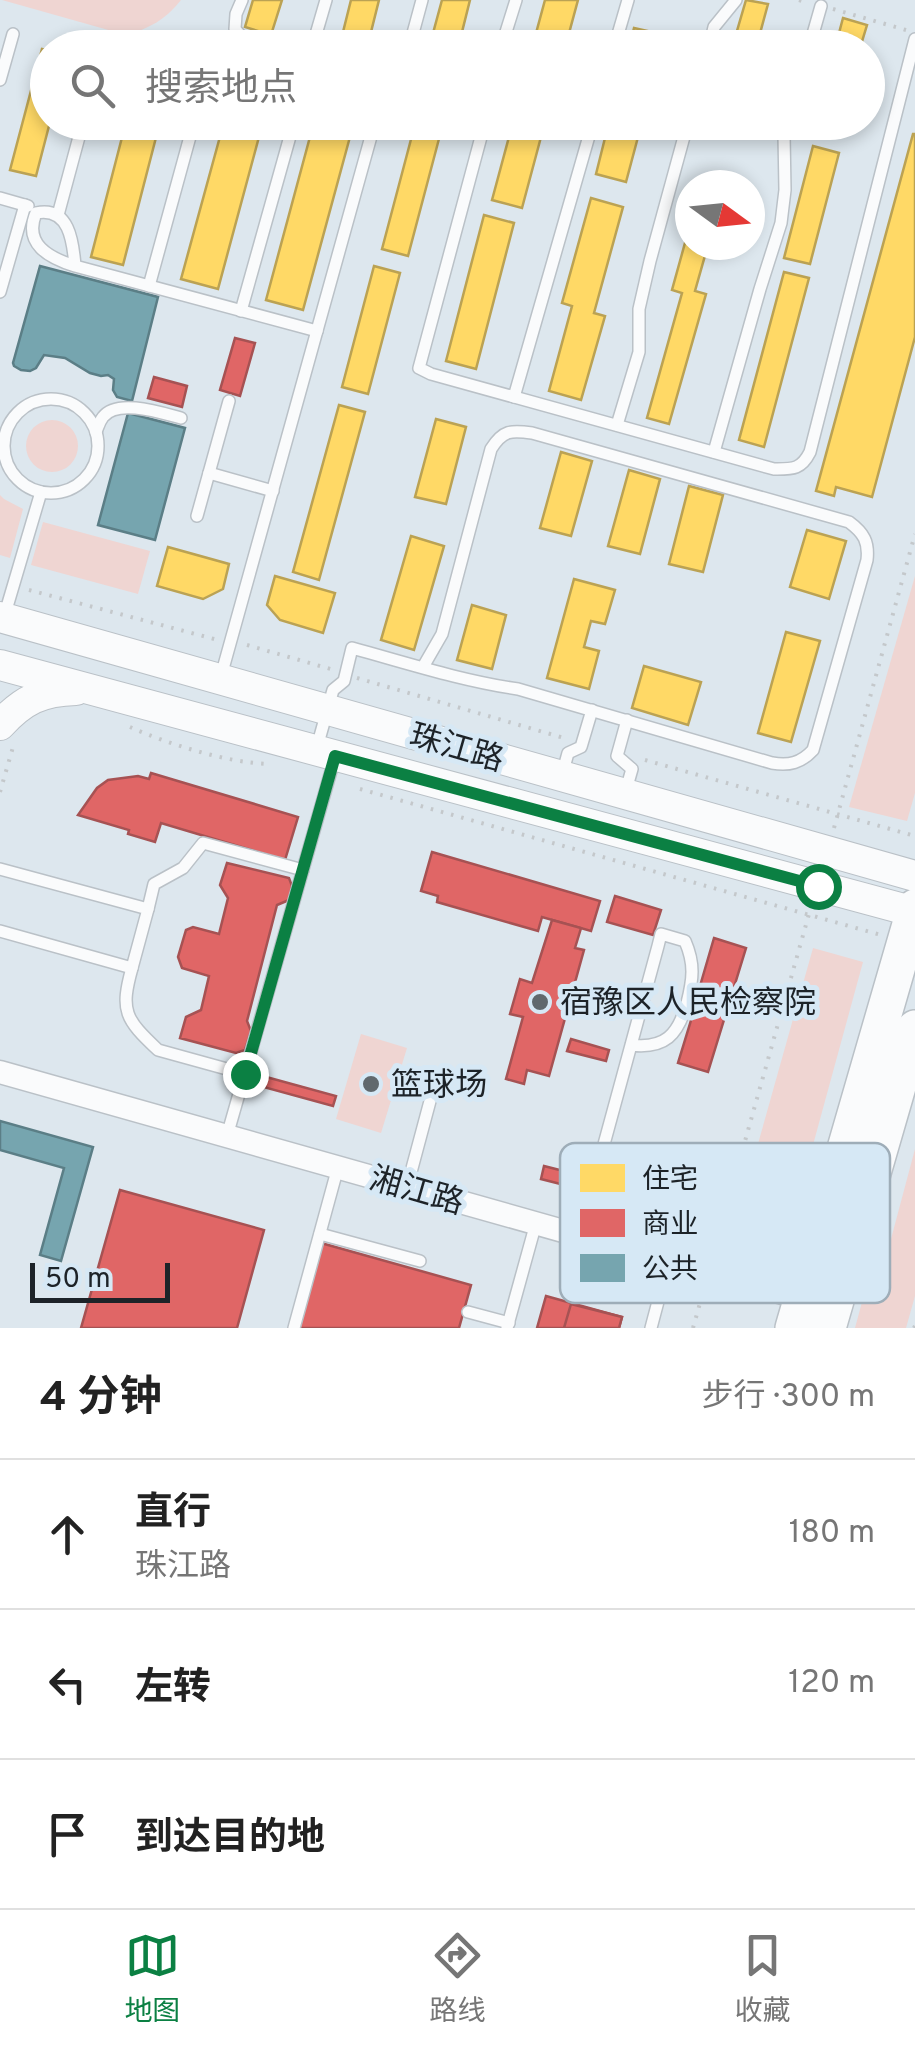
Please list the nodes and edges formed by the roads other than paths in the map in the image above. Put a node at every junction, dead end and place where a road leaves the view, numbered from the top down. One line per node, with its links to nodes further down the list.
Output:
1 (242, 0): 8 (lane)
2 (326, 0): 9 (lane)
3 (422, 0): 10 (lane)
4 (516, 0): 11 (lane)
5 (628, 0): 12 (lane)
6 (736, 0): 13 (lane)
7 (821, 6): 14 (lane)
8 (236, 30)
9 (317, 30)
10 (414, 30)
11 (507, 30)
12 (619, 30)
13 (713, 30)
14 (814, 30)
15 (13, 34): 17 (lane)
16 (915, 36): 39 (lane)
17 (0, 80)
18 (77, 140): 28 (lane)
19 (189, 140): 30 (lane)
20 (289, 140): 32 (lane)
21 (370, 140): 33 (lane)
22 (479, 140): 34 (lane)
23 (587, 140): 34 (lane)
24 (683, 140): 37 (lane)
25 (784, 140): 39 (lane)
26 (0, 198): 27 (lane)
27 (25, 205): 28 (lane); 31 (lane)
28 (52, 213): 29 (lane); 29 (lane)
29 (74, 266): 30 (lane)
30 (149, 286): 32 (lane)
31 (0, 292)
32 (242, 310): 33 (lane)
33 (317, 331): 41 (lane)
34 (514, 397): 37 (lane)
35 (228, 400): 40 (lane)
36 (181, 418): 38 (lane)
37 (617, 426): 39 (lane)
38 (96, 432): 42 (lane); 42 (lane)
39 (714, 452)
40 (209, 474): 41 (lane); 43 (lane)
41 (273, 491): 47 (lane)
42 (41, 492): 44 (lane)
43 (197, 516)
44 (2, 618): 47 (street, 珠江路)
45 (0, 665): 48 (street, 珠江路)
46 (423, 668): 49 (lane); 50 (lane); 51 (lane)
47 (220, 680): 49 (street, 珠江路)
48 (90, 690): 52 (street); 53 (street, 珠江路)
49 (327, 710): 53 (lane); 54 (street, 珠江路)
50 (592, 710): 51 (lane); 54 (lane)
51 (627, 720): 55 (lane)
52 (0, 725)
53 (326, 763): 57 (lane); 60 (street, 珠江路)
54 (561, 776): 55 (street, 珠江路)
55 (625, 794): 58 (street, 珠江路)
56 (0, 869): 59 (lane)
57 (303, 870): 59 (lane); 66 (lane)
58 (915, 876)
59 (148, 908): 62 (lane)
60 (913, 923): 70 (main road)
61 (0, 932): 62 (lane)
62 (132, 968): 66 (lane)
63 (915, 1028): 71 (main road)
64 (631, 1045): 64 (lane); 69 (lane)
65 (0, 1072): 68 (street, 湘江路)
66 (245, 1074): 68 (lane)
67 (437, 1075): 73 (lane)
68 (227, 1136): 72 (street, 湘江路)
69 (604, 1143)
70 (857, 1143)
71 (875, 1143)
72 (338, 1167): 73 (street, 湘江路); 76 (lane)
73 (407, 1186): 74 (street, 湘江路)
74 (536, 1223): 75 (street, 湘江路); 82 (lane)
75 (560, 1230)
76 (320, 1234): 77 (lane); 83 (lane)
77 (420, 1260)
78 (658, 1303): 84 (lane)
79 (784, 1303): 81 (street, 湘江路)
80 (468, 1312): 82 (lane)
81 (814, 1315)
82 (508, 1326)
83 (294, 1328)
84 (651, 1328)

